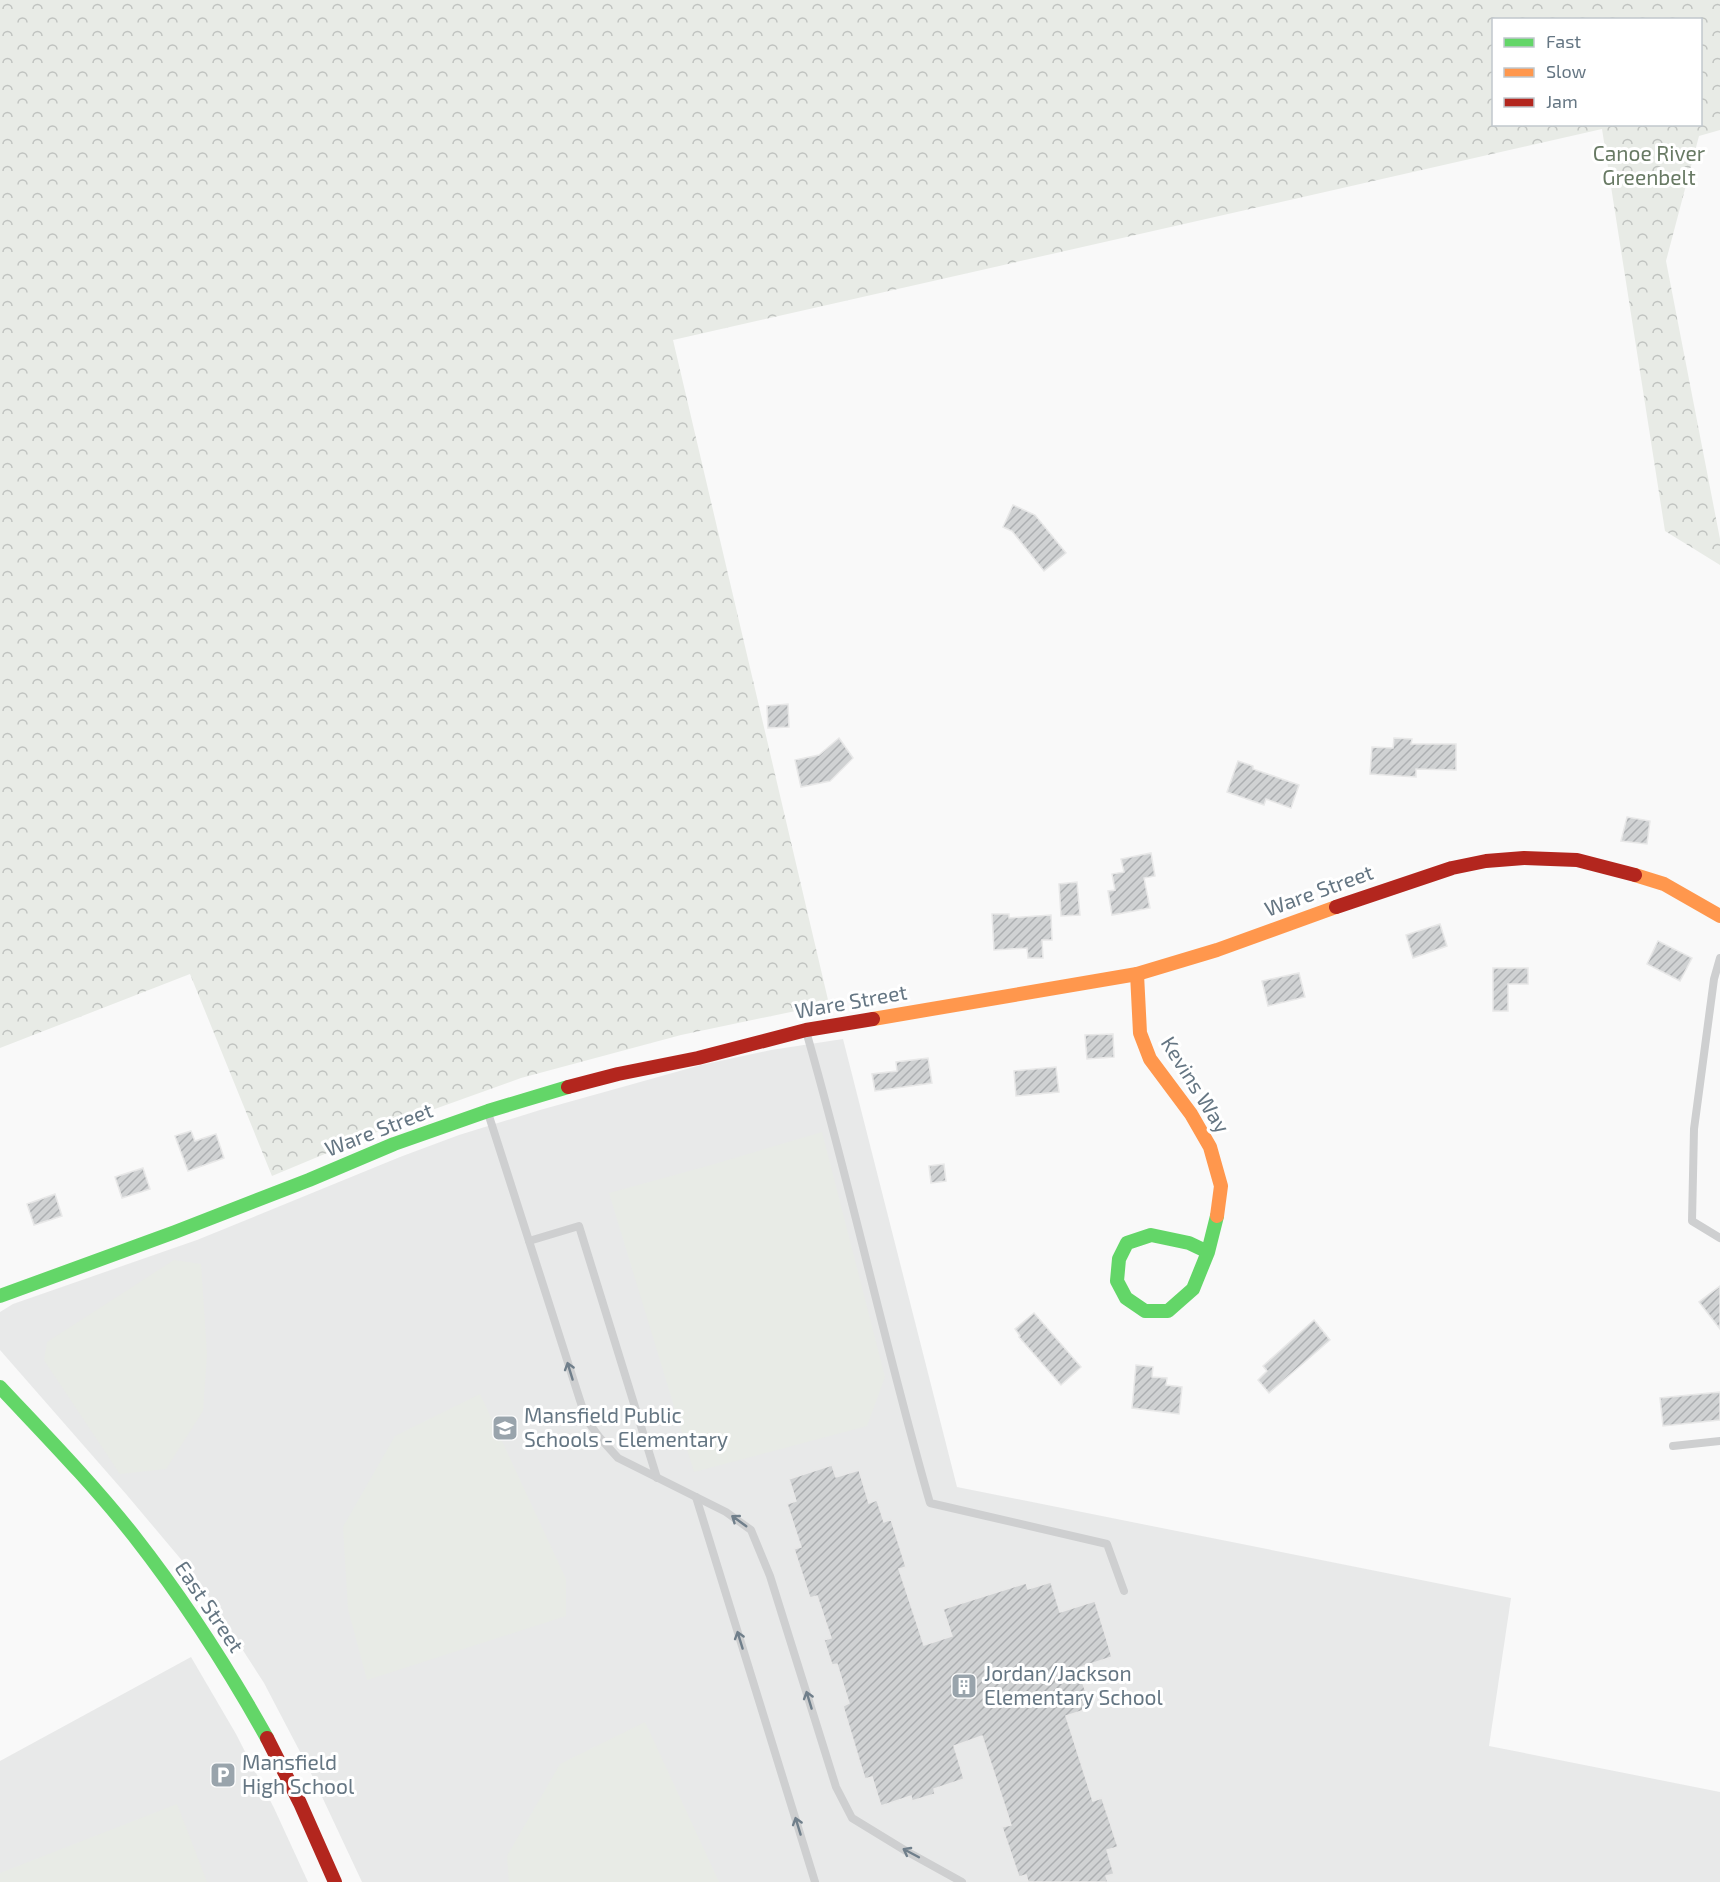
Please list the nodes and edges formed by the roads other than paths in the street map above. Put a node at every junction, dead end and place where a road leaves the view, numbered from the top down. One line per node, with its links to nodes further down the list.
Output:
1 (1720, 916): 3 (street, Ware Street)
2 (1720, 958): 6 (lane)
3 (1137, 974): 4 (street, Ware Street); 8 (street, Kevins Way)
4 (806, 1030): 5 (street, Ware Street); 15 (lane)
5 (488, 1111): 7 (lane); 9 (street, Ware Street)
6 (1720, 1238)
7 (529, 1241): 13 (lane, one-way to 7); 13 (lane)
8 (1208, 1252): 8 (street, Kevins Way)
9 (0, 1296)
10 (0, 1387): 16 (street, East Street)
11 (1720, 1441): 12 (lane)
12 (1673, 1446)
13 (657, 1478): 14 (lane)
14 (696, 1497): 17 (lane, one-way to 14); 18 (lane, one-way to 14)
15 (1125, 1591)
16 (335, 1882)
17 (816, 1882)
18 (962, 1882)

